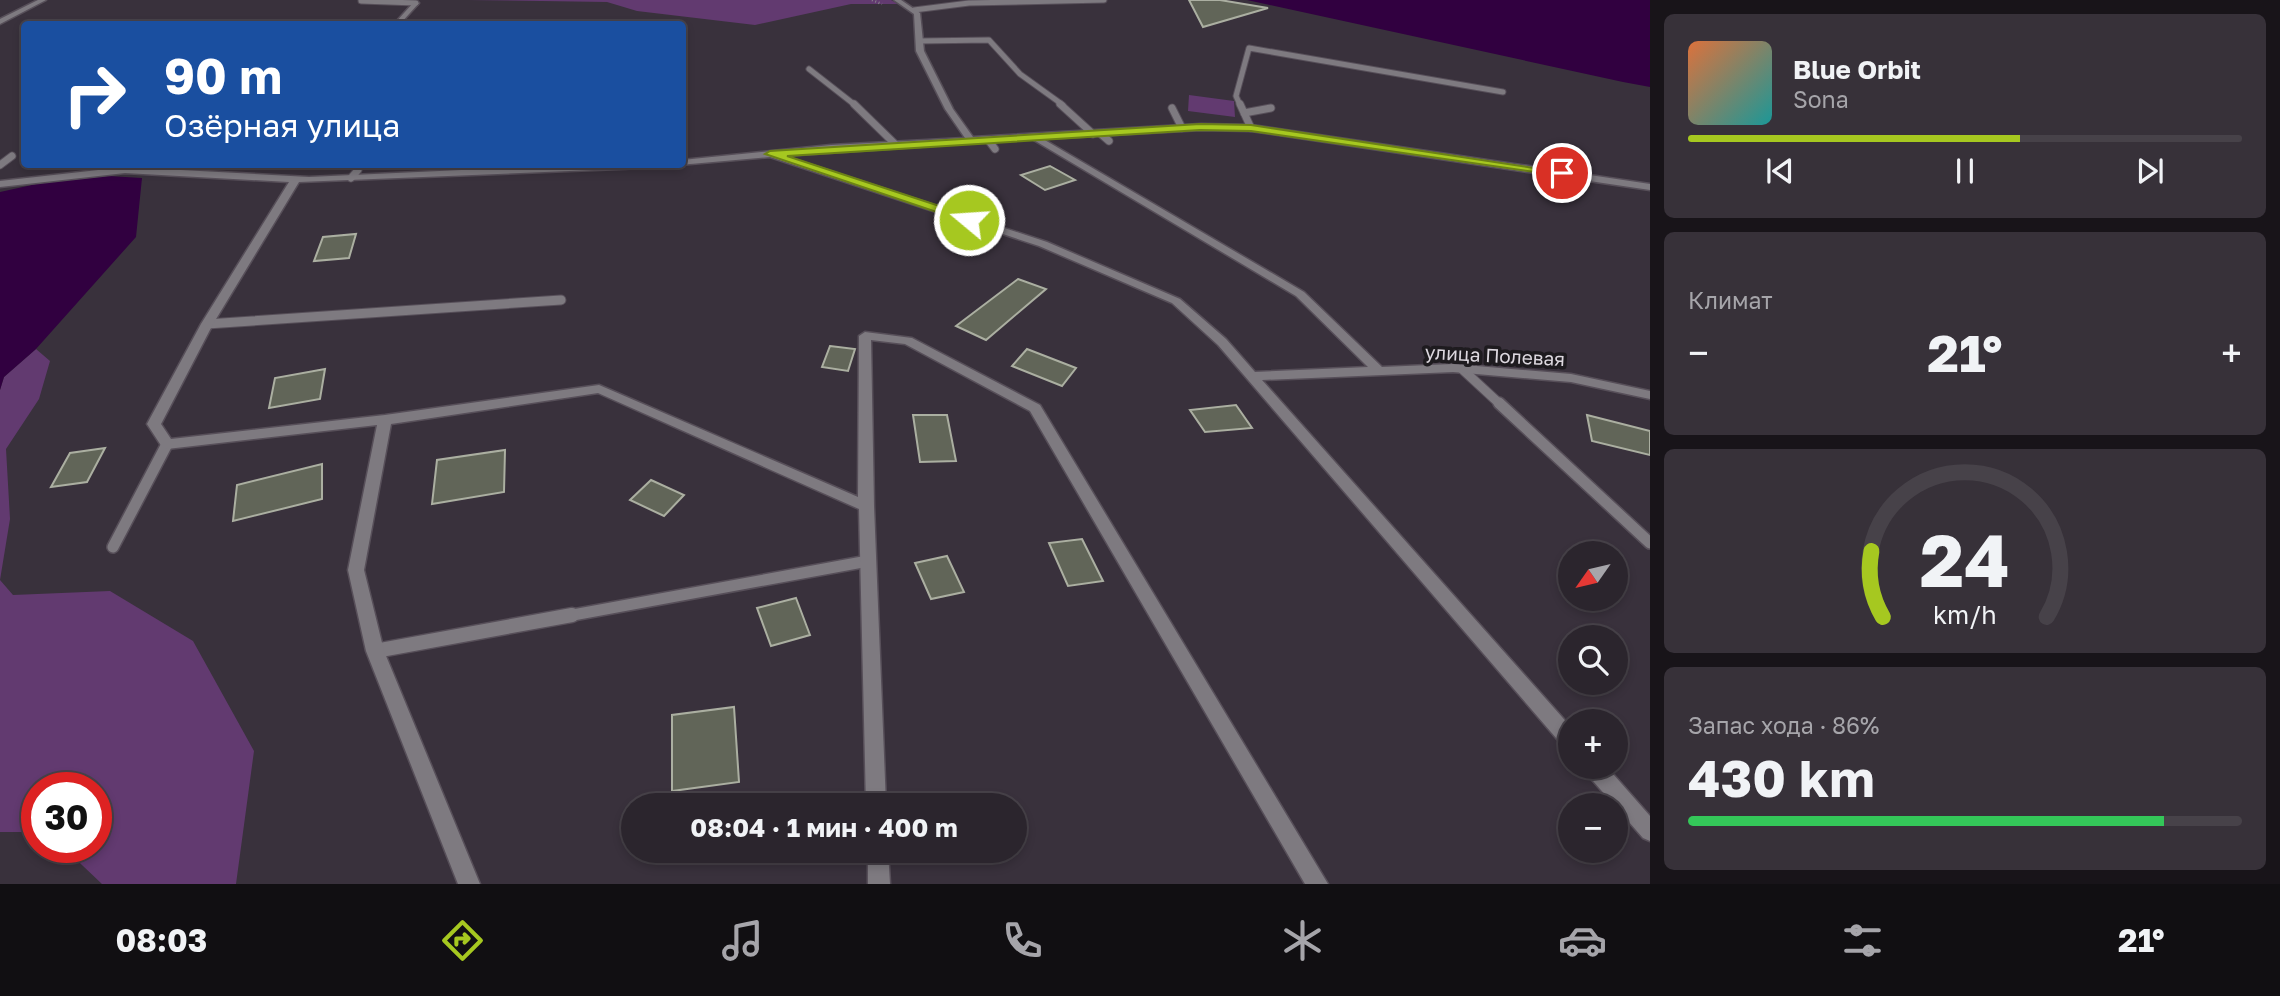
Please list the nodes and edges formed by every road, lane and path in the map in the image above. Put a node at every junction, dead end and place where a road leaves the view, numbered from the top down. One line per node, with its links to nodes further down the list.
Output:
1 (43, 0): 8 (street)
2 (897, 0): 6 (street)
3 (1104, 0): 6 (lane)
4 (362, 1): 5 (lane)
5 (416, 3): 7 (street)
6 (914, 10): 9 (street)
7 (400, 21)
8 (0, 22)
9 (919, 41): 17 (lane); 19 (street)
10 (809, 69): 20 (lane)
11 (1503, 92): 14 (lane)
12 (1172, 108): 15 (lane)
13 (1271, 108): 14 (lane)
14 (1244, 113): 16 (lane)
15 (1182, 128): 16 (street); 17 (street)
16 (1251, 128): 33 (street)
17 (1101, 136): 18 (street)
18 (1036, 138): 19 (street); 37 (street)
19 (972, 142): 20 (street)
20 (896, 145): 21 (street)
21 (770, 154): 23 (street); 38 (street)
22 (12, 156): 24 (lane)
23 (686, 163)
24 (0, 165)
25 (281, 168): 30 (street)
26 (474, 168): 29 (street)
27 (579, 168): 29 (street)
28 (355, 171): 29 (street); 31 (street)
29 (468, 173)
30 (274, 177): 31 (street); 32 (street)
31 (296, 179): 35 (street)
32 (0, 184)
33 (1650, 187)
34 (561, 300): 35 (lane)
35 (207, 324): 41 (street)
36 (1462, 369): 37 (street, улица Полевая); 39 (street, улица Полевая); 43 (lane)
37 (1378, 371): 38 (street, улица Полевая)
38 (1252, 376): 47 (street)
39 (1650, 395)
40 (386, 419): 41 (street); 42 (street); 46 (street)
41 (167, 444): 44 (lane)
42 (866, 506): 45 (street); 54 (street)
43 (1650, 543)
44 (113, 547)
45 (868, 561): 46 (lane); 49 (street)
46 (375, 651): 52 (street)
47 (1558, 726)
48 (1604, 779): 50 (street)
49 (876, 793)
50 (1650, 831)
51 (878, 863): 53 (street)
52 (469, 884)
53 (879, 884)
54 (1317, 884)

